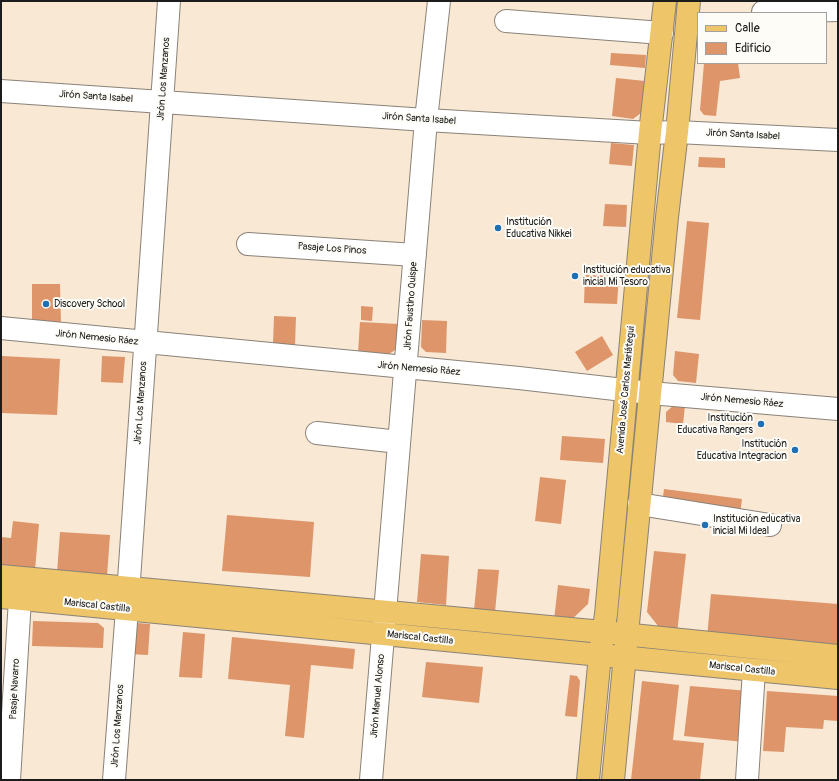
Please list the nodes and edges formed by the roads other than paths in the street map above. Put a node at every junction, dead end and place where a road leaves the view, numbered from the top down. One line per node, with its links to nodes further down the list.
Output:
1 (169, 1): 10 (street, Jirón Los Manzanos)
2 (439, 1): 11 (street, Jirón Faustino Quispe)
3 (665, 1): 8 (main road, Avenida José Carlos Mariátegui)
4 (688, 1): 12 (main road)
5 (838, 10): 6 (street)
6 (763, 12)
7 (506, 21): 8 (street)
8 (662, 33): 13 (main road, Avenida José Carlos Mariátegui)
9 (1, 91): 10 (street, Jirón Santa Isabel)
10 (162, 102): 11 (street, Jirón Santa Isabel); 18 (street, Jirón Los Manzanos)
11 (426, 120): 13 (street, Jirón Santa Isabel); 16 (street, Jirón Faustino Quispe)
12 (677, 132): 13 (street, Jirón Santa Isabel); 14 (street, Jirón Santa Isabel); 21 (main road)
13 (650, 133): 20 (main road, Avenida José Carlos Mariátegui)
14 (838, 140)
15 (248, 244): 16 (street, Pasaje Los Pinos)
16 (415, 255): 19 (street, Jirón Faustino Quispe)
17 (1, 328): 18 (street, Jirón Nemesio Ráez)
18 (146, 342): 19 (street, Jirón Nemesio Ráez); 29 (street, Jirón Los Manzanos)
19 (406, 368): 20 (street, Jirón Nemesio Ráez); 24 (street, Jirón Faustino Quispe)
20 (626, 390): 21 (street, Jirón Nemesio Ráez); 31 (main road, Avenida José Carlos Mariátegui)
21 (650, 393): 22 (street, Jirón Nemesio Ráez); 25 (main road)
22 (838, 409)
23 (317, 433): 24 (street)
24 (399, 442): 30 (street, Jirón Faustino Quispe)
25 (639, 504): 26 (street); 33 (main road)
26 (770, 525)
27 (1, 576): 29 (main road, Mariscal Castilla)
28 (11, 598): 29 (main road, Mariscal Castilla); 39 (street, Pasaje Navarro)
29 (128, 599): 30 (main road, Mariscal Castilla); 32 (main road, Mariscal Castilla); 40 (street, Jirón Los Manzanos)
30 (385, 612): 31 (main road, Mariscal Castilla); 32 (street, Jirón Manuel Alonso)
31 (603, 632): 33 (main road, Mariscal Castilla); 34 (main road, Avenida José Carlos Mariátegui)
32 (383, 634): 34 (main road, Mariscal Castilla); 41 (street, Jirón Manuel Alonso)
33 (627, 635): 35 (main road, Mariscal Castilla); 36 (main road)
34 (600, 655): 36 (main road, Mariscal Castilla); 42 (main road, Avenida José Carlos Mariátegui)
35 (838, 656)
36 (625, 658): 37 (main road, Mariscal Castilla); 43 (main road)
37 (754, 670): 38 (main road, Mariscal Castilla); 44 (street)
38 (838, 678)
39 (9, 780)
40 (114, 780)
41 (371, 780)
42 (588, 780)
43 (613, 780)
44 (747, 780)

